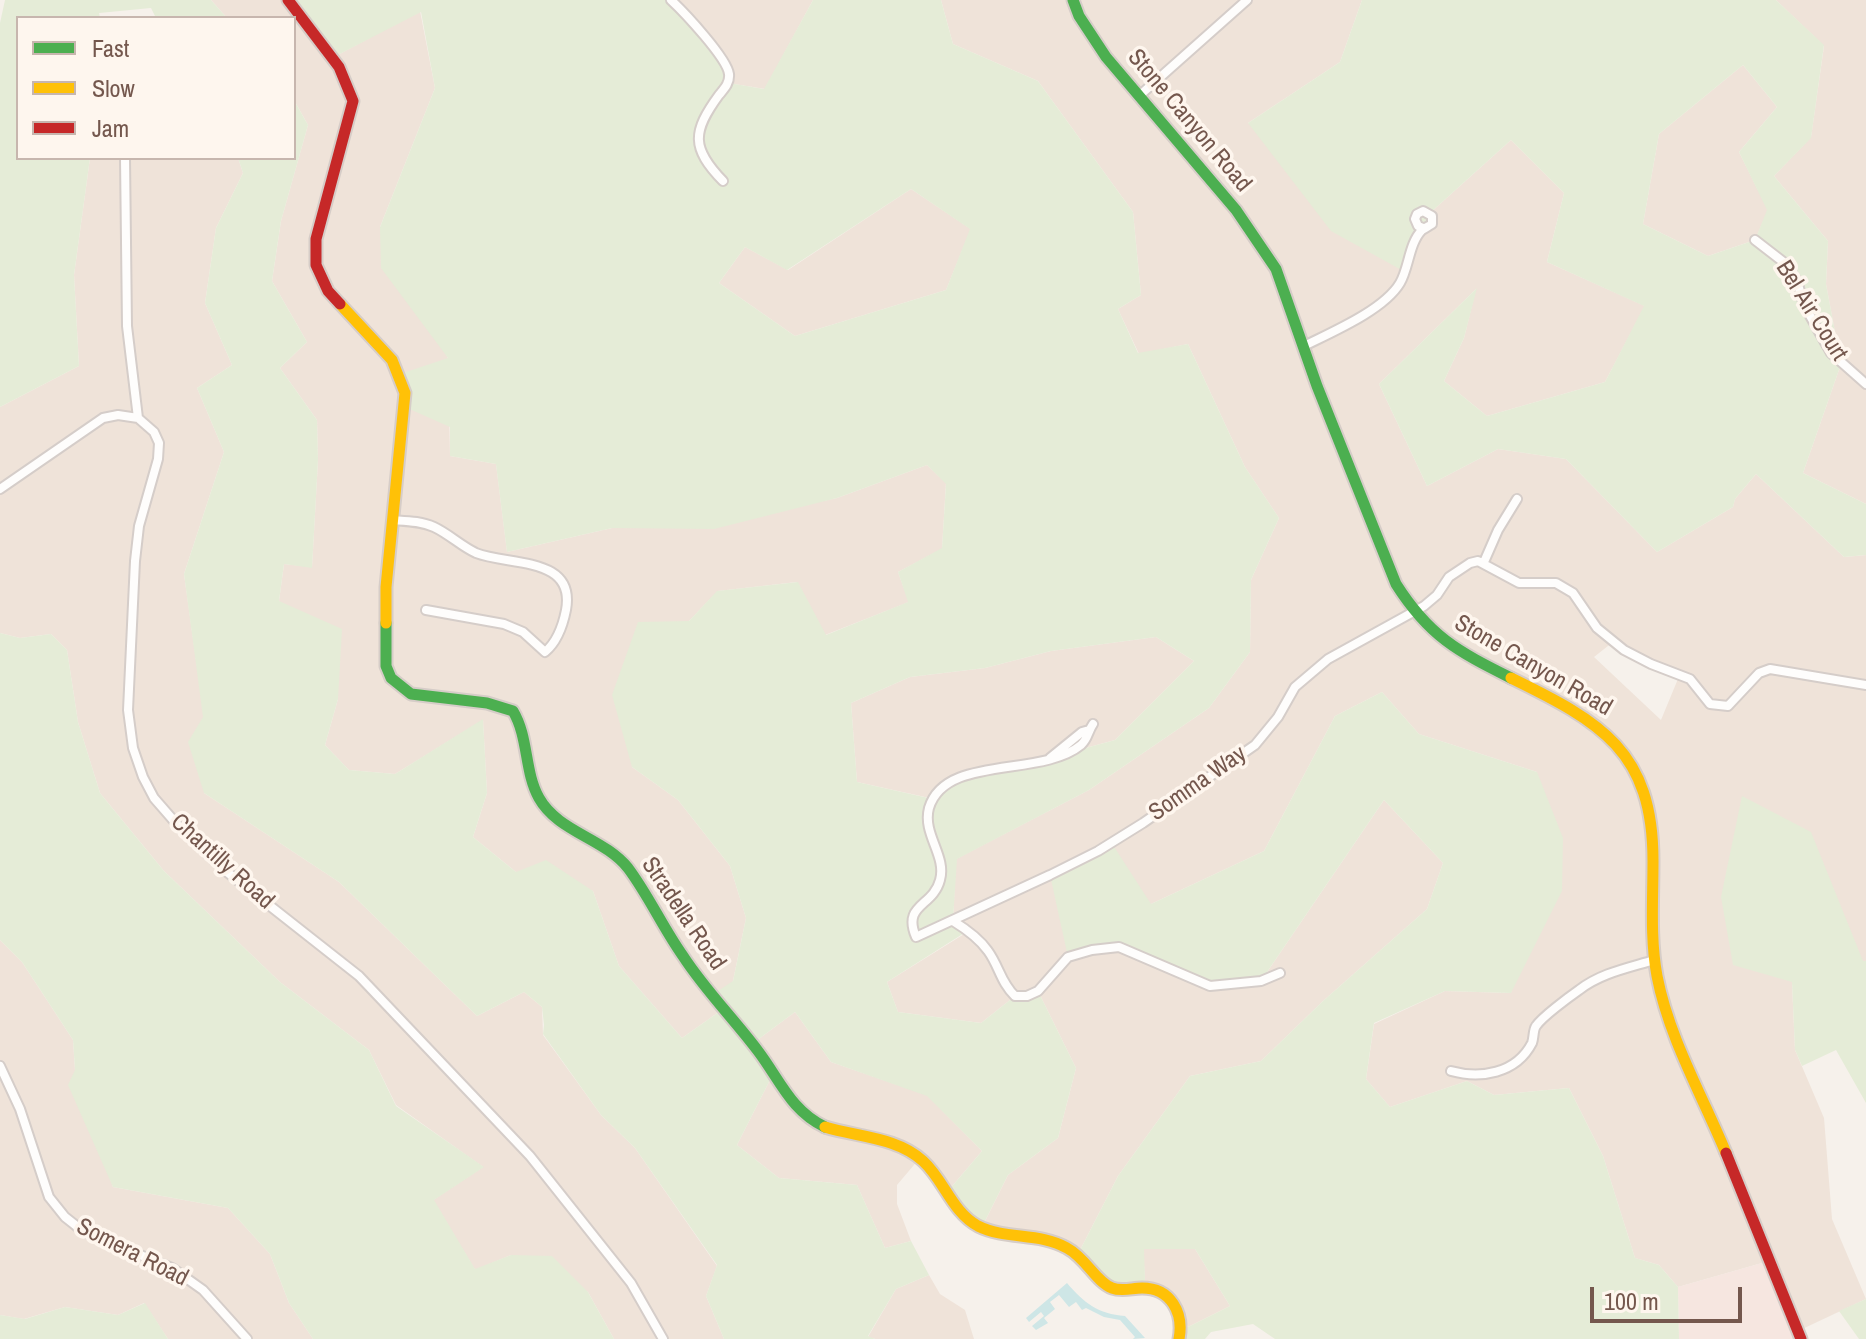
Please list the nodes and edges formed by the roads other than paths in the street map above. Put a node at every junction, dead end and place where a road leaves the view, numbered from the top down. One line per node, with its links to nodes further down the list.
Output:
1 (288, 0): 15 (street, Stradella Road)
2 (671, 0): 7 (street)
3 (1073, 0): 5 (street, Stone Canyon Road)
4 (1247, 0): 5 (street)
5 (1139, 96): 10 (street, Stone Canyon Road)
6 (125, 160): 12 (street, Chantilly Road)
7 (723, 181)
8 (1423, 228): 10 (street)
9 (1755, 240): 11 (street, Bel Air Court)
10 (1304, 346): 18 (street, Stone Canyon Road)
11 (1866, 384)
12 (138, 418): 13 (street); 27 (street, Chantilly Road)
13 (0, 489)
14 (1517, 499): 16 (street)
15 (392, 520): 17 (street); 28 (street, Stradella Road)
16 (1484, 562): 18 (street, Somma Way); 19 (street)
17 (426, 610)
18 (1414, 612): 21 (street, Somma Way); 22 (street, Stone Canyon Road)
19 (1866, 685)
20 (1091, 727): 21 (street, Somma Way)
21 (953, 921): 23 (street)
22 (1654, 960): 25 (street); 29 (street, Stone Canyon Road)
23 (1280, 973)
24 (0, 1066): 26 (street, Somera Road)
25 (1451, 1071)
26 (247, 1339)
27 (663, 1339)
28 (1179, 1339)
29 (1801, 1339)

